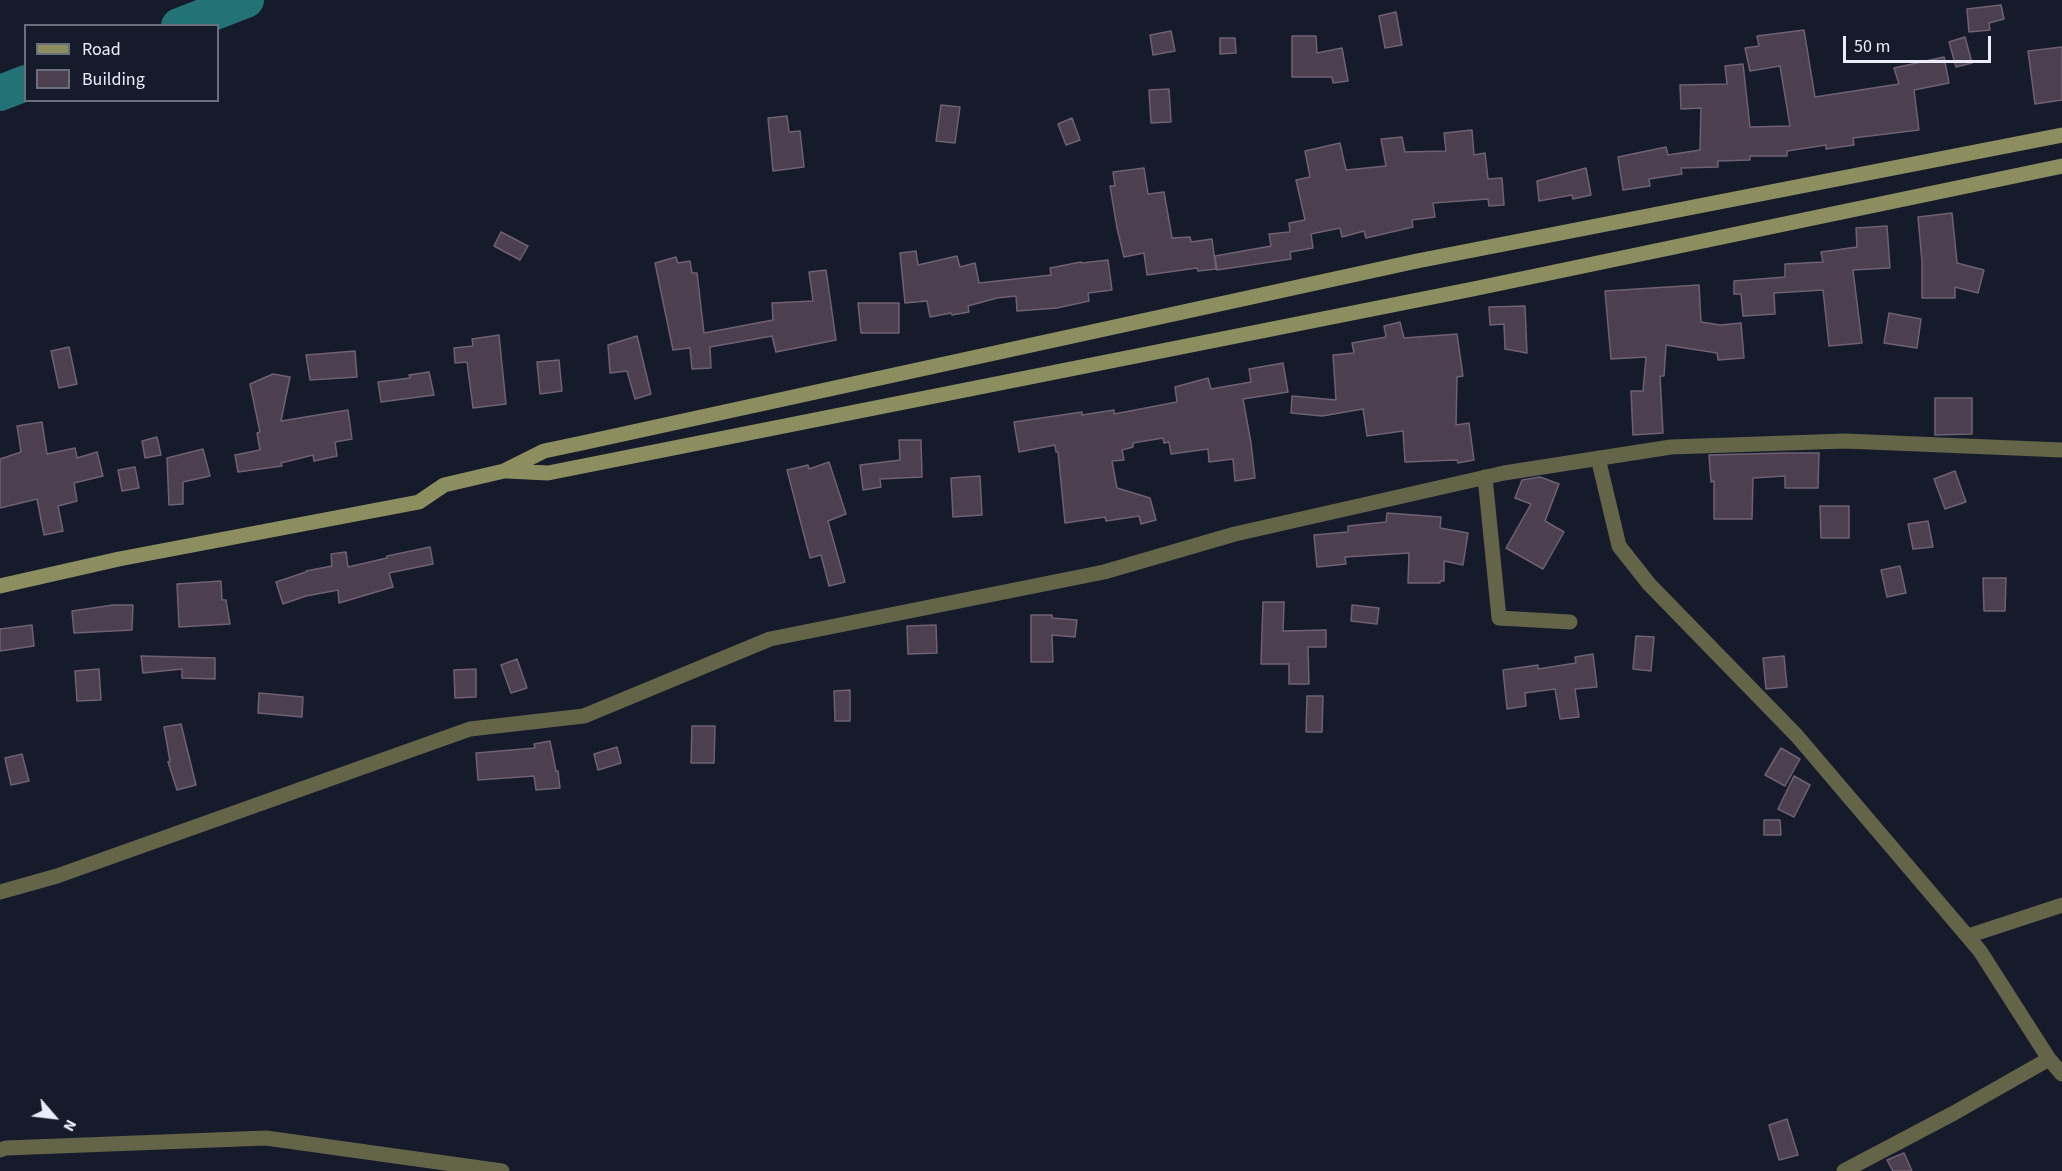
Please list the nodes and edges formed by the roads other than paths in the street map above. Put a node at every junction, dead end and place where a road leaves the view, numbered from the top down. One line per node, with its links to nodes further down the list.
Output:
1 (2062, 135): 5 (main road)
2 (2062, 166): 5 (main road)
3 (2062, 450): 4 (street)
4 (1598, 458): 6 (street); 11 (street)
5 (504, 471): 7 (main road)
6 (1485, 477): 8 (street); 9 (street)
7 (0, 586)
8 (1570, 622)
9 (0, 892)
10 (2062, 905): 11 (street)
11 (1968, 936): 12 (street)
12 (2049, 1059): 13 (street); 16 (street)
13 (2062, 1074)
14 (0, 1150): 15 (street)
15 (502, 1171)
16 (1844, 1171)

